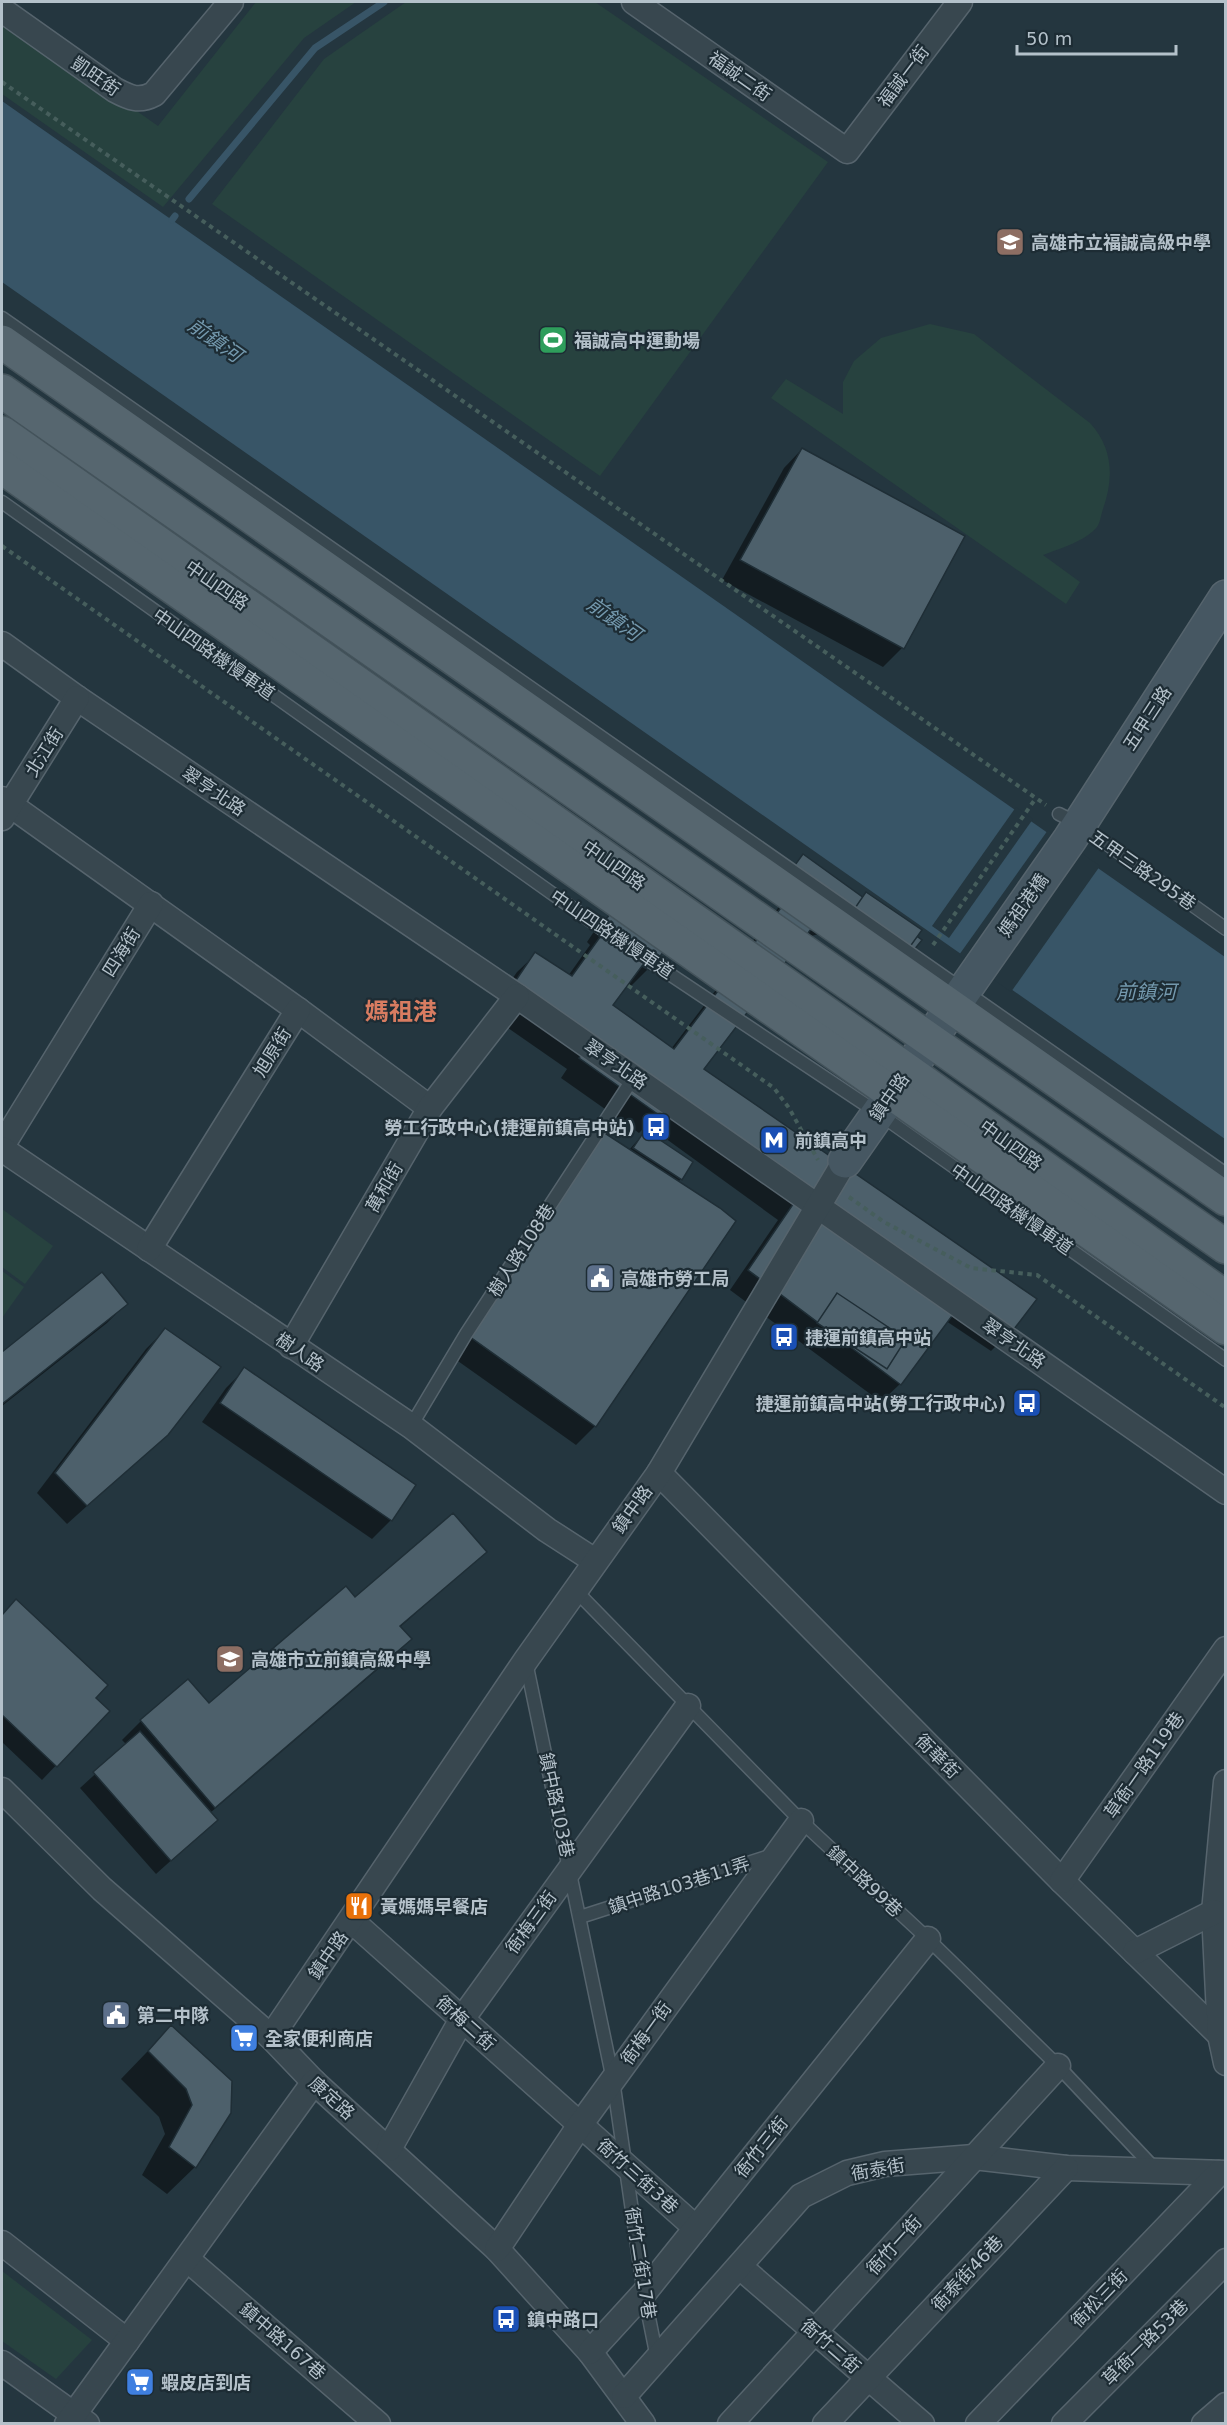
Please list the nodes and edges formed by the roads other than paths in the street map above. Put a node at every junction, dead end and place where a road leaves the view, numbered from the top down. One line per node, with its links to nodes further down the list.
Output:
1 (231, 2): 4 (street, 凱旺街)
2 (634, 2): 5 (street, 福誠二街)
3 (960, 2): 5 (street, 福誠一街)
4 (2, 10)
5 (847, 151)
6 (2, 318): 19 (lane)
7 (2, 342): 19 (main road)
8 (2, 391): 22 (main road, 中山四路)
9 (2, 433): 24 (main road, 中山四路)
10 (2, 467): 24 (main road, 中山四路)
11 (2, 502): 24 (lane, 中山四路機慢車道)
12 (1226, 597): 16 (main road, 五甲三路)
13 (2, 644): 14 (street, 翠亨北路)
14 (77, 699): 15 (street, 北江街); 20 (street, 翠亨北路)
15 (4, 808): 17 (street)
16 (1069, 826): 18 (lane, 五甲三路295巷); 19 (main road, 媽祖港橋)
17 (151, 904): 21 (street, 旭原街); 26 (street, 四海街)
18 (1226, 929)
19 (964, 990): 22 (main road, 鎮中路); 28 (lane); 29 (main road)
20 (517, 996): 23 (street, 翠亨北路); 25 (street, 萬和街)
21 (298, 1010): 25 (street); 32 (street, 旭原街)
22 (930, 1039): 24 (main road, 鎮中路); 31 (main road, 中山四路)
23 (634, 1077): 30 (street, 翠亨北路); 37 (lane, 樹人路108巷)
24 (893, 1093): 27 (main road, 鎮中路); 33 (main road, 中山四路); 34 (main road, 中山四路); 36 (lane, 中山四路機慢車道)
25 (430, 1108): 35 (street, 萬和街)
26 (2, 1148): 32 (street, 樹人路)
27 (839, 1173): 30 (street, 鎮中路)
28 (1226, 1174)
29 (1226, 1199)
30 (819, 1207): 38 (street, 鎮中路); 39 (street, 翠亨北路)
31 (1226, 1247)
32 (149, 1249): 35 (street, 樹人路)
33 (1226, 1298)
34 (1226, 1328)
35 (291, 1346): 37 (street, 樹人路)
36 (1226, 1360)
37 (411, 1426): 40 (street, 樹人路)
38 (659, 1473): 40 (street, 鎮中路); 50 (street, 衙華街)
39 (1226, 1492)
40 (595, 1561): 41 (street, 鎮中路)
41 (575, 1590): 43 (street, 鎮中路); 44 (lane, 鎮中路99巷)
42 (1226, 1649): 50 (street, 草衙一路119巷)
43 (525, 1660): 49 (lane, 鎮中路103巷); 53 (street, 鎮中路)
44 (688, 1706): 47 (lane, 鎮中路99巷); 49 (street, 衙梅三街)
45 (1226, 1782): 51 (street)
46 (2, 1790): 58 (street, 康定路)
47 (801, 1821): 48 (street, 衙梅一街); 54 (lane, 鎮中路99巷)
48 (777, 1853): 52 (lane, 鎮中路103巷11弄); 61 (street, 衙梅一街)
49 (570, 1867): 52 (lane, 鎮中路103巷); 56 (street, 衙梅三街)
50 (1062, 1881): 55 (street, 衙華街)
51 (1214, 1912): 55 (street); 57 (street)
52 (580, 1917): 61 (lane, 鎮中路103巷)
53 (352, 1921): 56 (street, 衙梅二街); 58 (street, 鎮中路)
54 (928, 1939): 60 (lane, 鎮中路99巷); 70 (street, 衙竹三街)
55 (1135, 1952): 57 (street, 衙華街)
56 (462, 2019): 63 (street, 衙梅二街); 64 (street, 衙梅三街)
57 (1220, 2035): 59 (street)
58 (272, 2037): 62 (street, 康定路)
59 (1226, 2063)
60 (1058, 2066): 65 (street, 衙竹一街); 68 (lane, 鎮中路99巷)
61 (613, 2080): 63 (street, 衙梅一街); 66 (lane, 衙竹二街17巷)
62 (314, 2082): 64 (street, 康定路); 73 (street)
63 (580, 2125): 66 (street, 衙竹三街3巷); 72 (street, 衙梅一街)
64 (389, 2149): 72 (street, 康定路)
65 (974, 2157): 67 (street, 衙泰街); 75 (street, 衙泰街); 77 (street, 衙竹一街)
66 (626, 2166): 70 (street, 衙竹三街3巷); 76 (lane, 衙竹二街17巷)
67 (1066, 2168): 68 (street, 衙泰街); 82 (street, 衙泰街46巷)
68 (1156, 2170): 69 (street, 衙泰街)
69 (1222, 2173): 91 (street, 衙松三街)
70 (696, 2228): 76 (street, 衙竹三街)
71 (2, 2243): 78 (street)
72 (497, 2249): 79 (street, 康定路)
73 (187, 2259): 78 (street); 86 (street, 鎮中路167巷)
74 (1226, 2261): 92 (street, 草衙一路53巷)
75 (740, 2267): 77 (street, 衙竹二街); 80 (street, 衙泰街)
76 (644, 2293): 79 (street, 衙竹三街); 80 (lane, 衙竹二街17巷)
77 (815, 2332): 82 (street, 衙竹二街); 88 (street, 衙竹一街)
78 (128, 2341): 85 (street)
79 (590, 2352): 83 (street, 康定路)
80 (658, 2360): 83 (street, 衙泰街)
81 (2, 2363): 85 (street)
82 (868, 2378): 89 (street, 衙泰街46巷); 90 (street, 衙竹二街)
83 (624, 2396): 87 (street, 康定路)
84 (1226, 2404): 93 (street)
85 (76, 2420)
86 (378, 2424)
87 (643, 2424)
88 (730, 2424)
89 (825, 2424)
90 (922, 2424)
91 (978, 2424)
92 (1064, 2424)
93 (1204, 2424)

